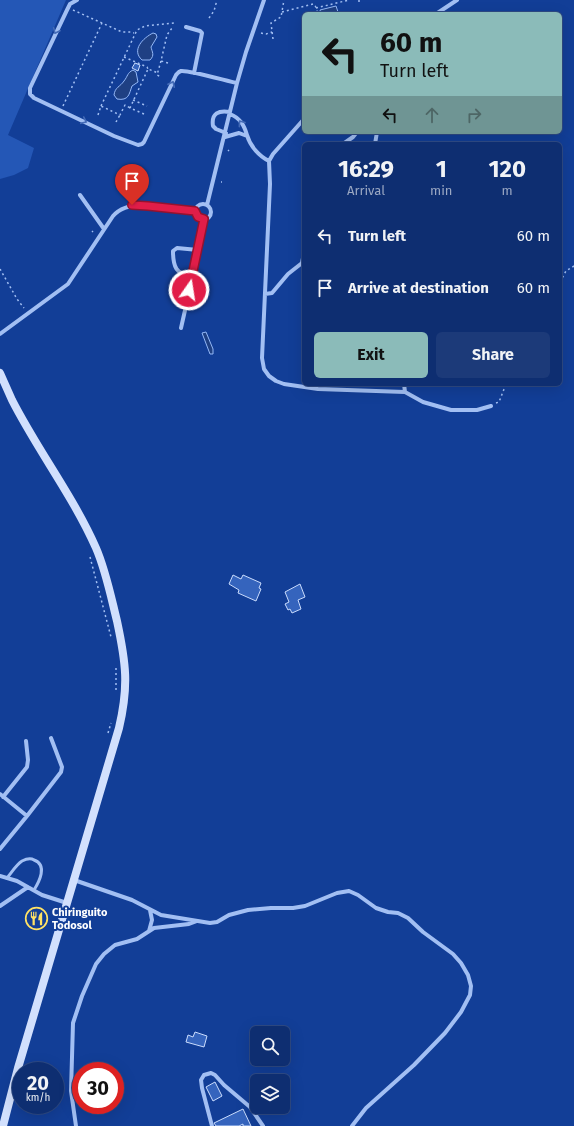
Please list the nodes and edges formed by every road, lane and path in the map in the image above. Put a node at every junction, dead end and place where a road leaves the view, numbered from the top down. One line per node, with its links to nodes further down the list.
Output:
1 (77, 0): 26 (street, one-way to 26)
2 (217, 0): 12 (path)
3 (264, 0): 28 (street)
4 (284, 0): 9 (path)
5 (349, 0): 7 (path)
6 (457, 0): 11 (street)
7 (316, 8): 9 (path); 10 (path)
8 (72, 9): 13 (path)
9 (282, 12): 17 (path)
10 (317, 12)
11 (439, 12)
12 (209, 18)
13 (102, 23): 18 (path); 30 (path)
14 (175, 23): 18 (path)
15 (186, 27): 26 (street)
16 (172, 28): 22 (path)
17 (272, 32): 19 (path); 20 (path)
18 (134, 33): 21 (path)
19 (261, 33)
20 (273, 39)
21 (124, 57): 24 (path); 31 (path)
22 (161, 61): 23 (path); 25 (path)
23 (168, 63)
24 (148, 69): 25 (path); 29 (path)
25 (158, 73): 27 (path)
26 (194, 73): 28 (street)
27 (161, 77)
28 (237, 83): 34 (street)
29 (133, 100): 32 (path); 33 (path)
30 (63, 106)
31 (101, 106): 36 (path); 37 (path)
32 (147, 106)
33 (130, 108): 35 (path); 37 (path)
34 (230, 113): 41 (street); 41 (street); 42 (street, one-way to 34)
35 (144, 114)
36 (98, 115)
37 (120, 115): 39 (path)
38 (302, 121): 44 (street)
39 (116, 122)
40 (355, 134): 43 (street)
41 (225, 135): 42 (street); 46 (street)
42 (247, 136): 44 (street)
43 (346, 142)
44 (269, 161): 56 (street)
45 (80, 195): 49 (street)
46 (207, 205): 47 (street); 48 (street)
47 (195, 211): 48 (street); 49 (street)
48 (204, 219): 50 (street)
49 (104, 229): 59 (street)
50 (198, 250): 54 (street); 54 (street)
51 (302, 263): 56 (street)
52 (574, 266): 55 (path)
53 (0, 269): 57 (path)
54 (192, 277): 58 (street)
55 (562, 278)
56 (265, 294): 63 (street)
57 (24, 308)
58 (181, 328)
59 (0, 334)
60 (0, 373): 78 (main road)
61 (404, 386): 63 (street)
62 (505, 386): 64 (path)
63 (405, 392): 64 (street)
64 (491, 406)
65 (89, 555): 66 (path)
66 (111, 638)
67 (116, 664): 68 (path)
68 (116, 698)
69 (111, 721): 70 (path)
70 (107, 736)
71 (51, 738): 74 (street)
72 (26, 741): 73 (street)
73 (1, 796): 74 (street)
74 (27, 816): 75 (street)
75 (0, 848)
76 (0, 876): 77 (street)
77 (7, 878): 79 (street); 80 (lane)
78 (74, 880): 81 (main road); 83 (street)
79 (28, 887): 80 (street); 82 (street)
80 (34, 890): 81 (street)
81 (67, 903): 86 (main road)
82 (0, 906)
83 (150, 910): 84 (street); 85 (street)
84 (197, 921): 85 (street); 90 (street)
85 (149, 931): 87 (street)
86 (3, 1126)
87 (76, 1126)
88 (212, 1126): 89 (street)
89 (263, 1126)
90 (352, 1126)

